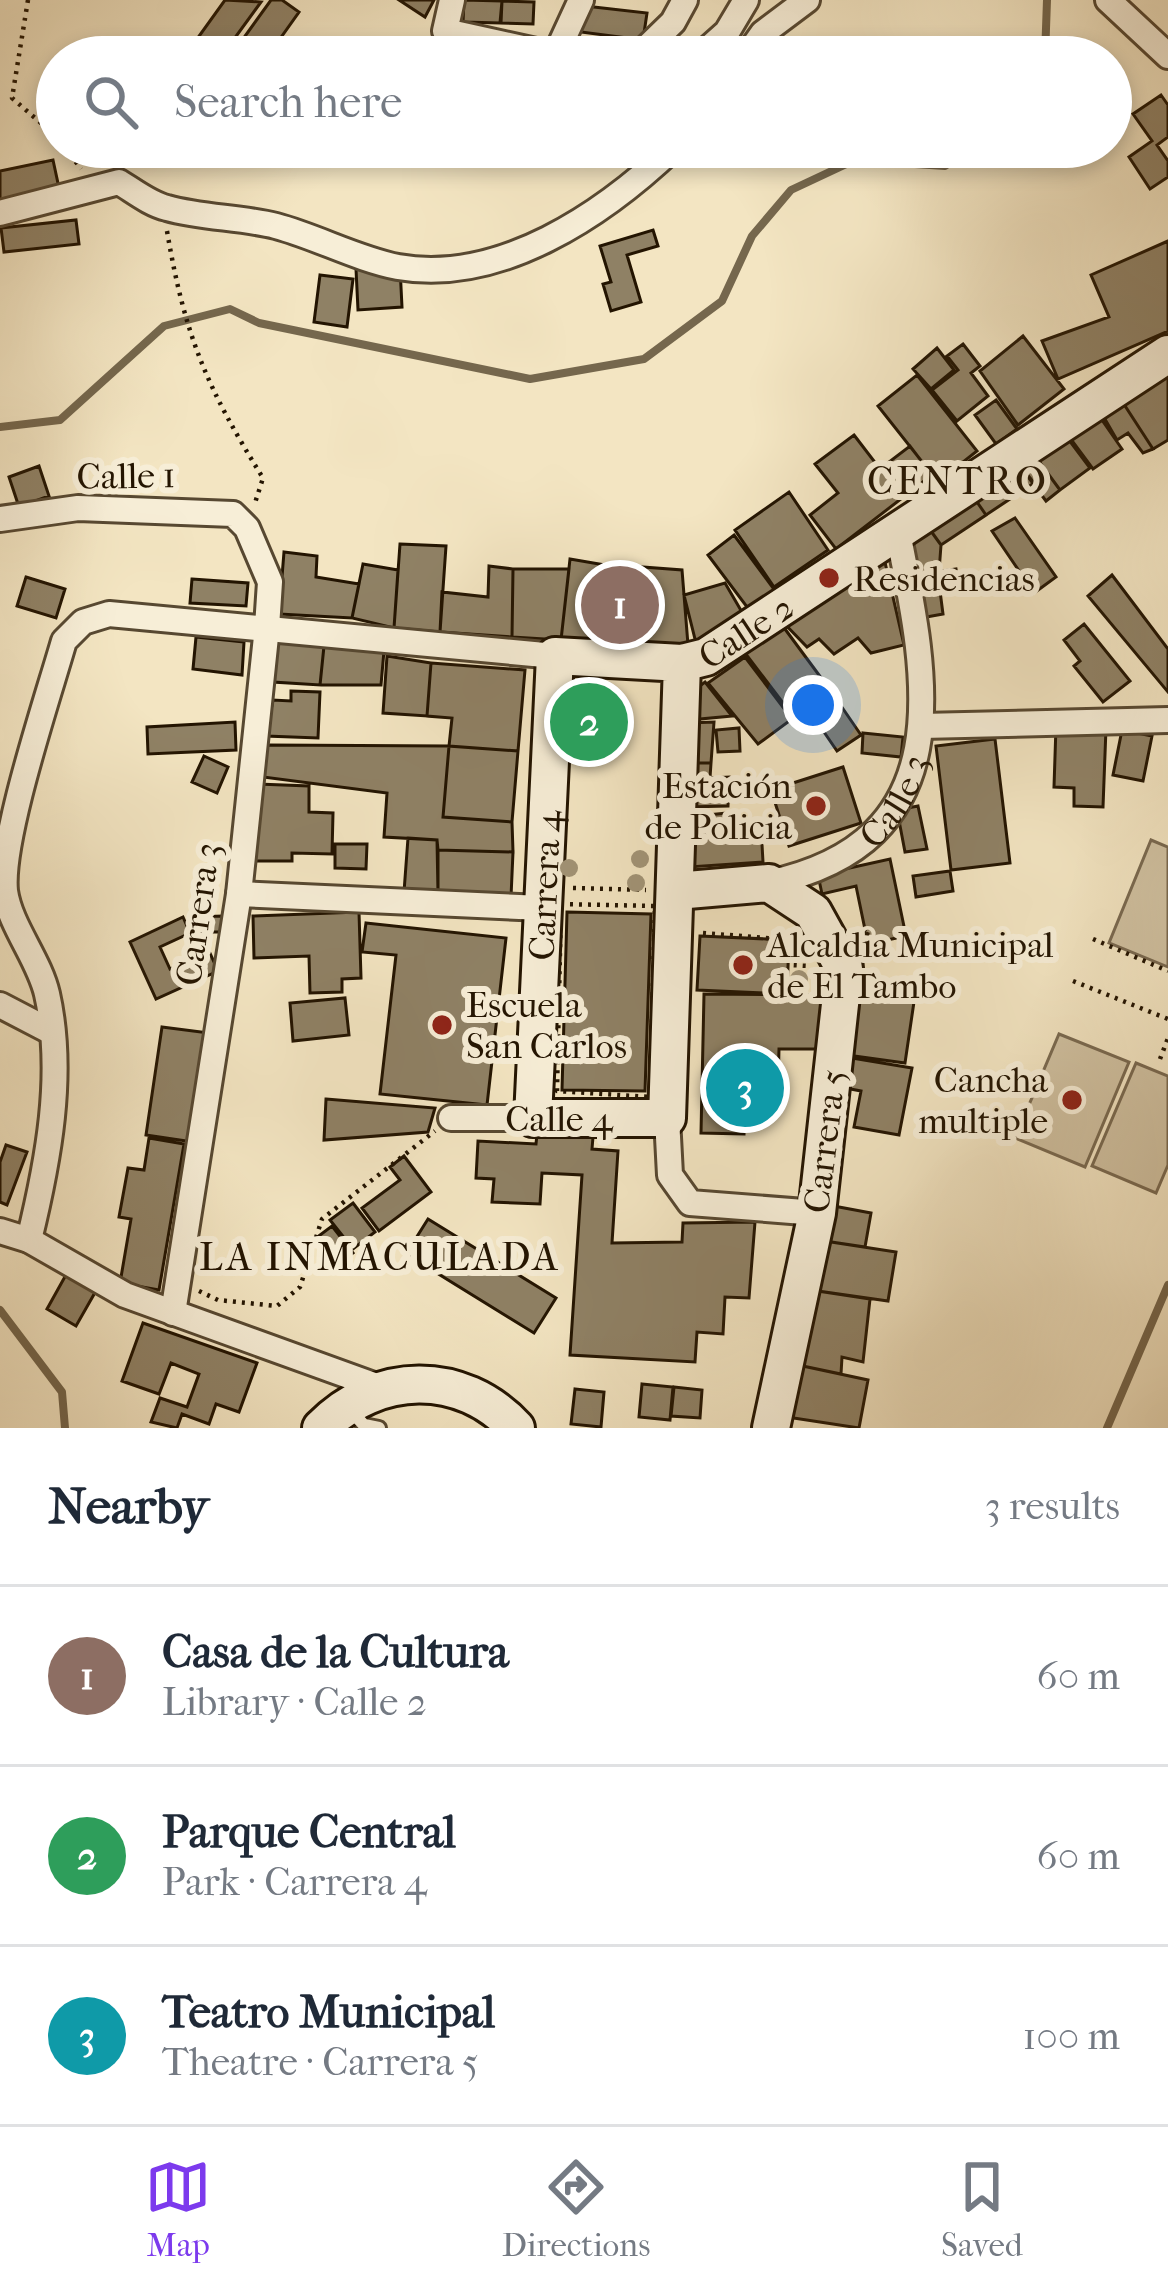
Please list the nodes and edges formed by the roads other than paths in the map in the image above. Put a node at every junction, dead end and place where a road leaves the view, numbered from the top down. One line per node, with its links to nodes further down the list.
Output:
1 (452, 0): 9 (street)
2 (581, 0): 10 (street)
3 (685, 0): 11 (street)
4 (746, 0): 12 (street)
5 (755, 0): 8 (street)
6 (807, 0): 8 (street)
7 (1108, 0): 14 (street)
8 (763, 33): 13 (street)
9 (470, 36)
10 (567, 36)
11 (659, 36)
12 (723, 36)
13 (761, 36)
14 (1168, 56)
15 (652, 168): 16 (street)
16 (0, 213)
17 (1168, 354): 20 (main road, Calle 2)
18 (0, 519): 19 (street, Calle 1)
19 (248, 528): 21 (street, Carrera 3)
20 (898, 528): 23 (main road, Calle 2); 25 (street)
21 (267, 627): 22 (street, Calle 2); 28 (street, Carrera 3); 31 (street, Calle 2)
22 (555, 656): 23 (main road, Calle 2); 29 (main road, Carrera 4)
23 (682, 663): 27 (main road)
24 (1168, 720): 25 (street, Calle 3)
25 (922, 726): 26 (street, Calle 3)
26 (769, 883): 27 (main road, Calle 3); 35 (main road, Carrera 5)
27 (676, 891): 34 (main road)
28 (239, 894): 29 (street); 38 (street, Carrera 3)
29 (543, 898): 33 (main road, Carrera 4)
30 (0, 1005): 31 (street)
31 (50, 1031): 37 (street)
32 (451, 1118): 33 (street, Calle 4)
33 (533, 1118): 34 (main road, Calle 4)
34 (668, 1118): 35 (street)
35 (817, 1213): 42 (main road, Carrera 5)
36 (0, 1231): 37 (street)
37 (29, 1240): 38 (street)
38 (173, 1313): 39 (street)
39 (382, 1388): 40 (main road); 41 (main road)
40 (355, 1423)
41 (516, 1428)
42 (771, 1428)

